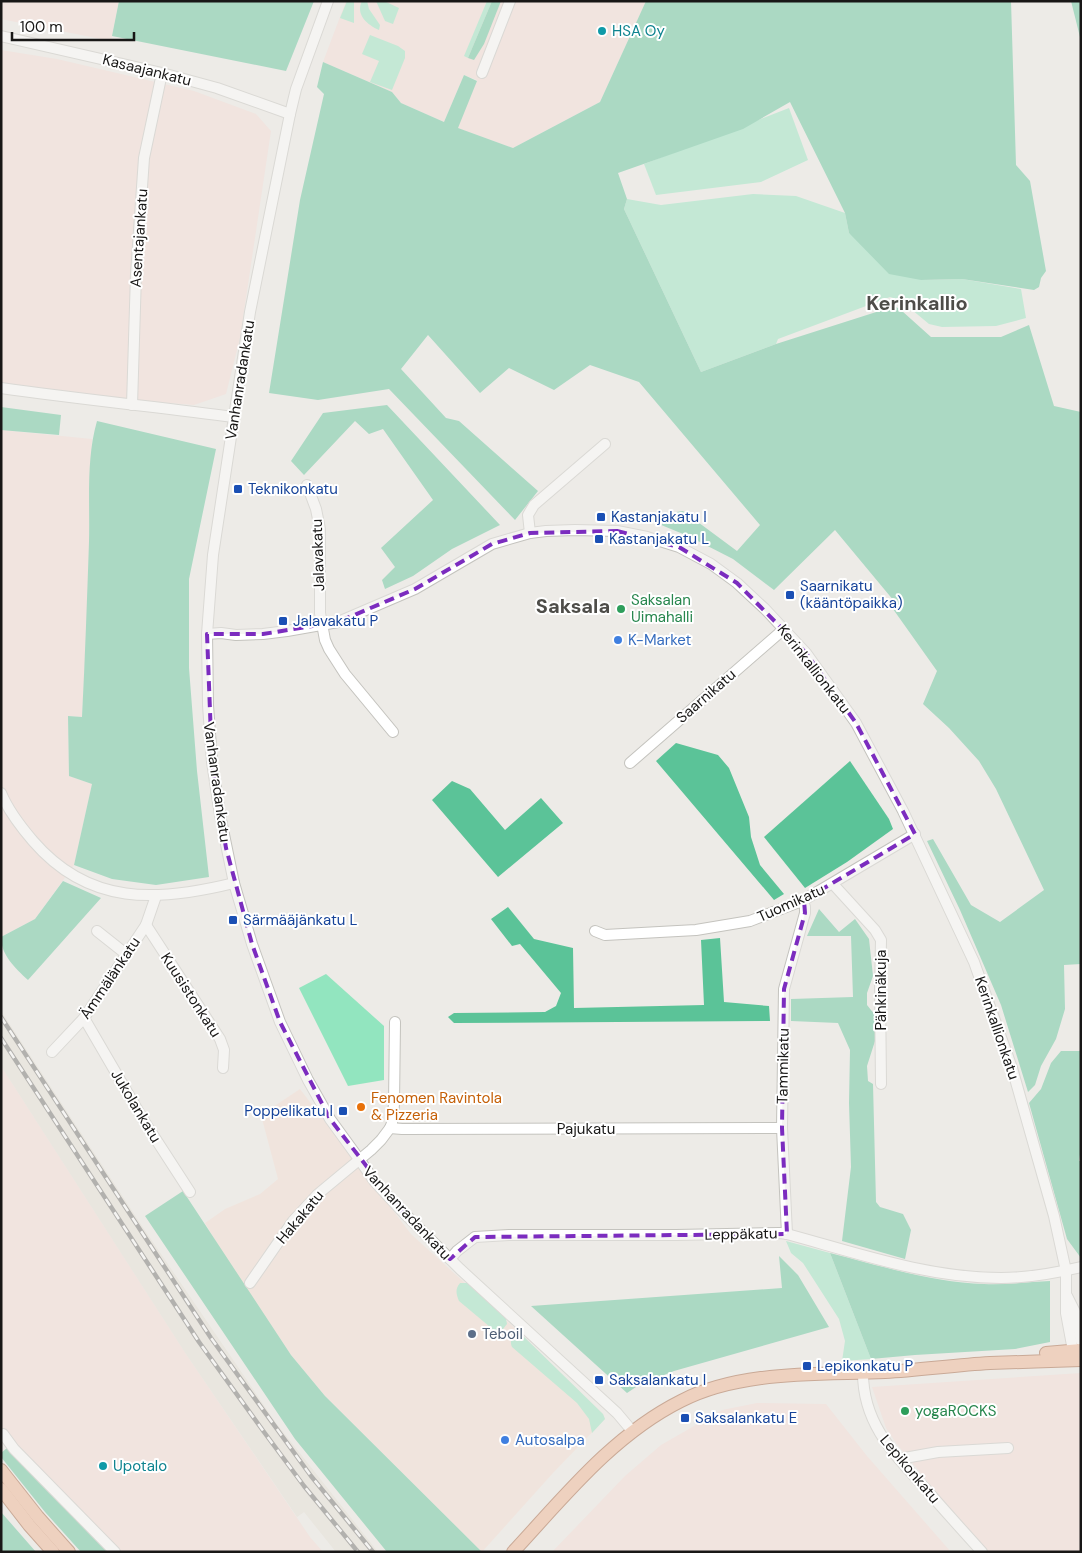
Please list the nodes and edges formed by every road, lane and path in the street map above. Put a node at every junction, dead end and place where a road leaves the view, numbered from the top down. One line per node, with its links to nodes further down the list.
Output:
1 (328, 1): 6 (street, Vanhanradankatu)
2 (510, 1): 5 (street)
3 (1, 36): 4 (street, Kasaajankatu)
4 (162, 73): 6 (street, Kasaajankatu); 8 (street, Asentajankatu)
5 (482, 73)
6 (290, 114): 9 (street, Vanhanradankatu)
7 (1, 388): 8 (street)
8 (132, 405): 9 (street)
9 (234, 417): 15 (street, Vanhanradankatu)
10 (605, 444): 12 (street)
11 (307, 486): 13 (street, Jalavakatu)
12 (530, 533): 13 (street, Kerinkallionkatu); 14 (street, Kerinkallionkatu)
13 (322, 626): 15 (street, Kerinkallionkatu); 16 (street, Jalavakatu)
14 (784, 629): 17 (street, Saarnikatu); 19 (street, Kerinkallionkatu)
15 (207, 634): 20 (street, Vanhanradankatu)
16 (393, 732)
17 (630, 763)
18 (1, 793): 22 (street)
19 (914, 834): 21 (street, Tuomikatu); 40 (street, Kerinkallionkatu)
20 (234, 883): 22 (street); 35 (street, Vanhanradankatu)
21 (833, 884): 23 (street, Tuomikatu); 32 (street, Pähkinäkuja)
22 (156, 896): 24 (street, Ämmälänkatu)
23 (802, 901): 26 (street, Tuomikatu); 34 (street, Tammikatu)
24 (146, 925): 27 (street, Ämmälänkatu); 31 (street, Kuusistonkatu)
25 (97, 930): 27 (street)
26 (594, 931)
27 (126, 954): 28 (street, Ämmälänkatu)
28 (84, 1018): 30 (street, Ämmälänkatu); 36 (street, Jukolankatu)
29 (395, 1022): 33 (street)
30 (52, 1052)
31 (223, 1068)
32 (881, 1084)
33 (390, 1128): 34 (street, Pajukatu); 35 (street, Hakakatu)
34 (782, 1128): 37 (street, Tammikatu)
35 (359, 1159): 38 (street, Vanhanradankatu); 41 (street, Hakakatu)
36 (190, 1192)
37 (787, 1234): 38 (street, Leppäkatu); 40 (street, Leppäkatu)
38 (450, 1259): 44 (street, Vanhanradankatu)
39 (1081, 1266): 40 (street, Leppäkatu)
40 (1066, 1271): 42 (street, Kerinkallionkatu)
41 (250, 1283)
42 (1079, 1353): 43 (main road)
43 (863, 1373): 44 (main road); 47 (street, Lepikonkatu)
44 (633, 1432): 53 (main road)
45 (3, 1434): 52 (street)
46 (1008, 1448): 47 (street)
47 (898, 1459): 54 (street, Lepikonkatu)
48 (1, 1470): 51 (main road)
49 (1, 1489): 50 (main road)
50 (53, 1552)
51 (69, 1552)
52 (116, 1552)
53 (513, 1552)
54 (982, 1552)

